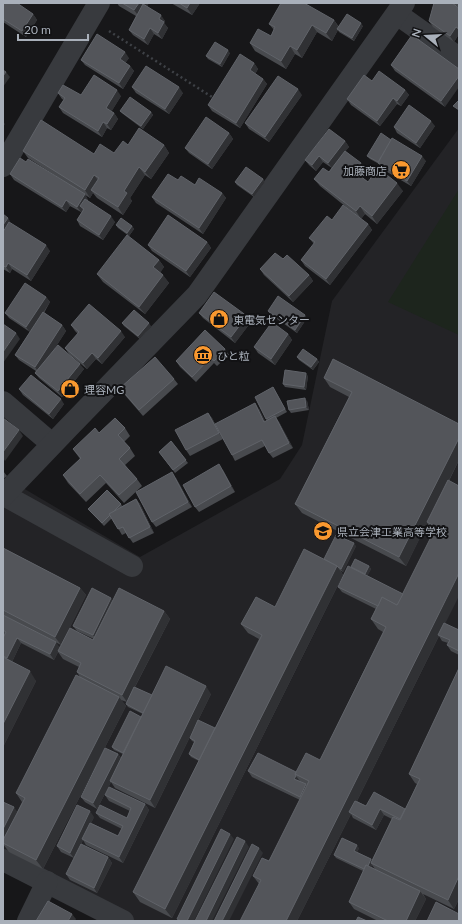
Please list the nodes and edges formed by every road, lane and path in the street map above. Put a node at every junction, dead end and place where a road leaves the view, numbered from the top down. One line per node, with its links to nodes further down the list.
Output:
1 (400, 8): 3 (street); 7 (street)
2 (95, 11): 4 (path); 5 (street)
3 (459, 58)
4 (212, 97)
5 (3, 166)
6 (3, 402): 7 (street)
7 (52, 444): 8 (street)
8 (4, 496): 9 (street)
9 (132, 566)
10 (3, 860): 11 (street)
11 (47, 882): 12 (street); 13 (street)
12 (28, 921)
13 (123, 921)

